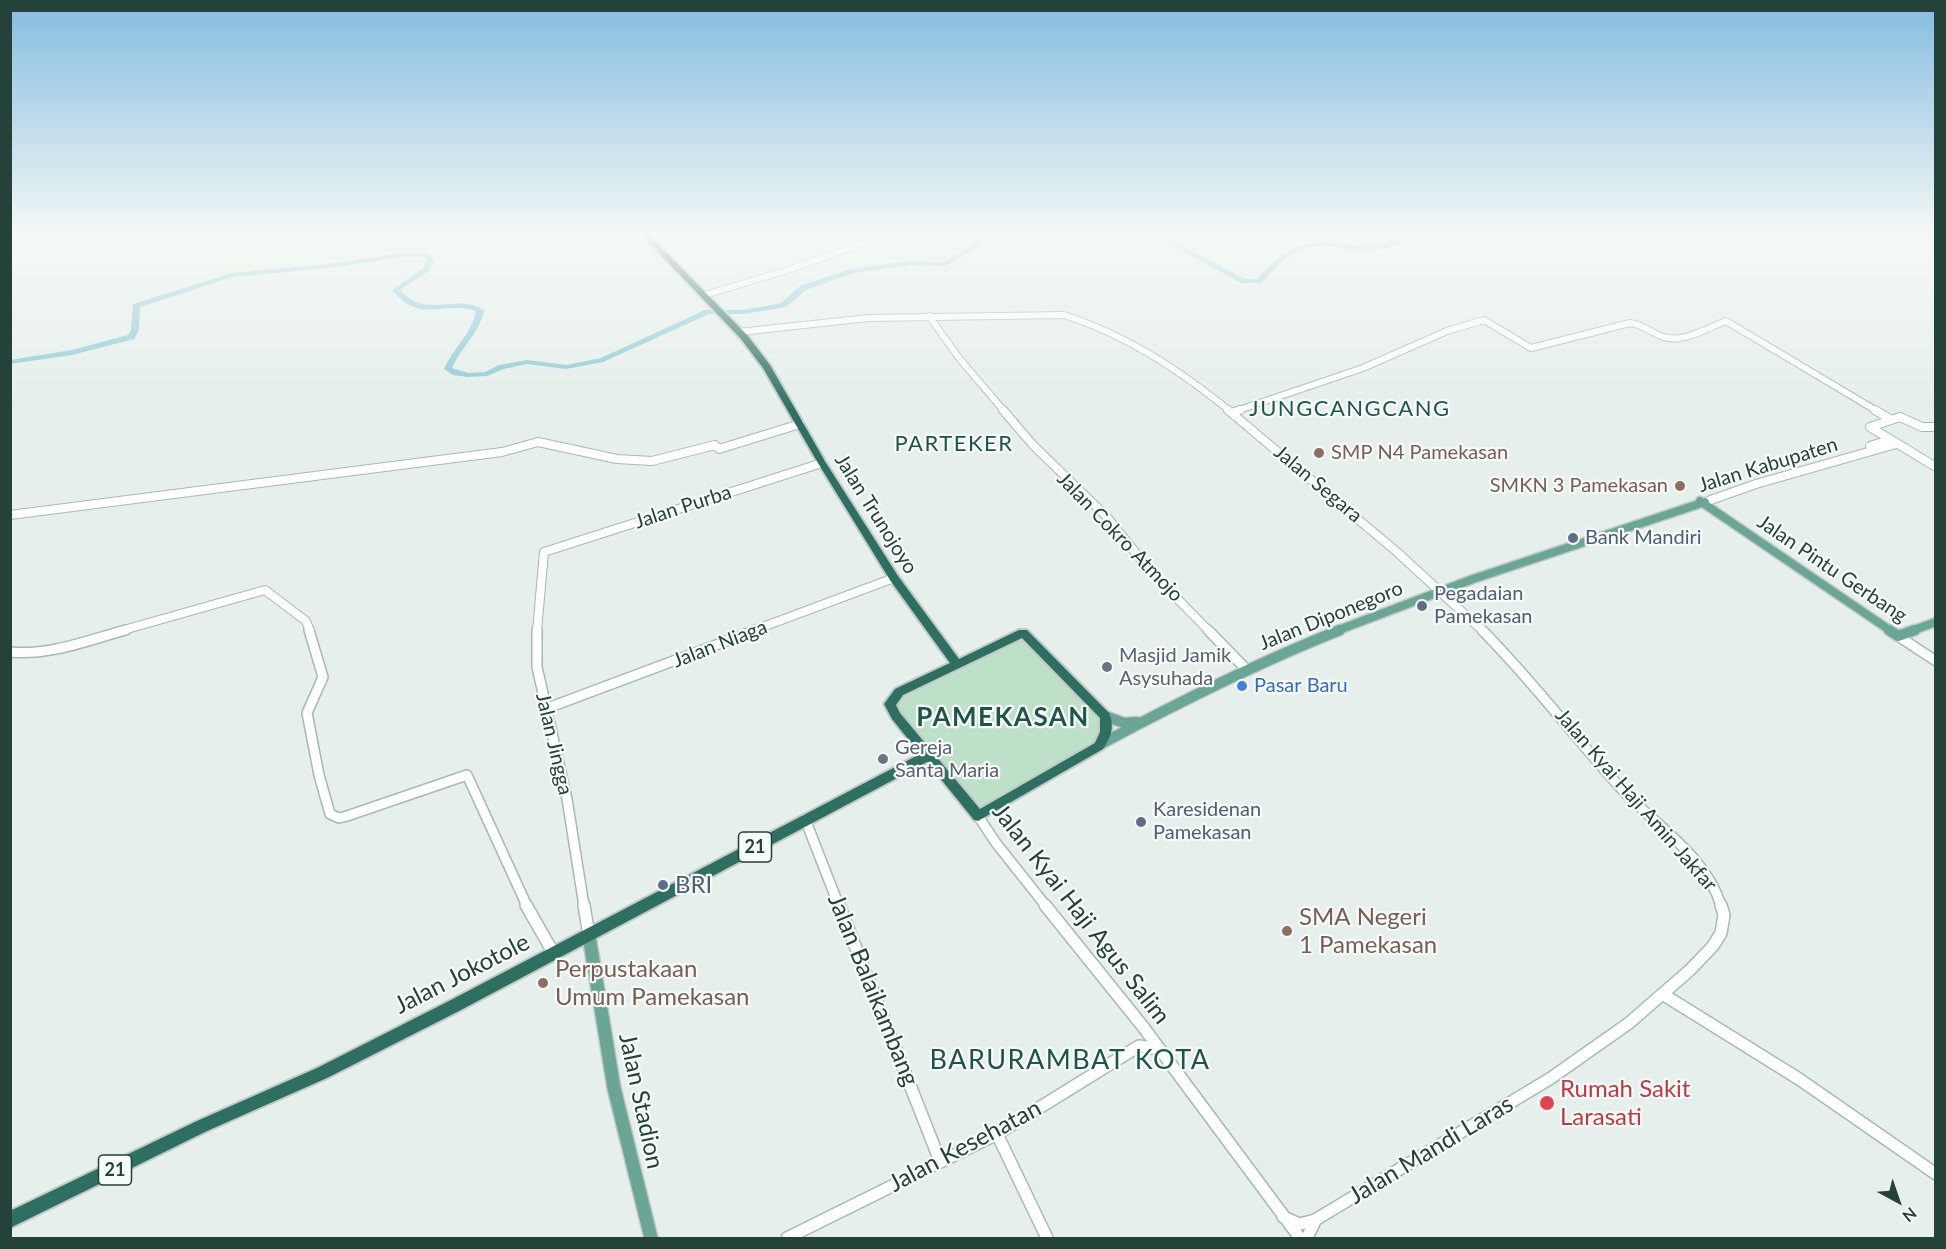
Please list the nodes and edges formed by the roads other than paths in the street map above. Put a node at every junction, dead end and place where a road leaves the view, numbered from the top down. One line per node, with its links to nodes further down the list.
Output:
1 (709, 293): 3 (highway)
2 (929, 316): 3 (street); 4 (street, Jalan Segara); 21 (street, Jalan Cokro Atmojo)
3 (742, 334): 6 (highway, Jalan Trunojoyo)
4 (1232, 413): 5 (street); 15 (street, Jalan Segara)
5 (1890, 419): 7 (street); 8 (street)
6 (800, 424): 9 (highway, Jalan Trunojoyo); 12 (street)
7 (1935, 427)
8 (1893, 442): 10 (street); 11 (street, Jalan Kabupaten)
9 (822, 464): 13 (street, Jalan Purba); 14 (highway, Jalan Trunojoyo)
10 (1935, 467)
11 (1702, 501): 15 (main road, Jalan Kabupaten); 17 (main road, Jalan Pintu Gerbang)
12 (10, 515)
13 (544, 552): 22 (street, Jalan Jingga)
14 (894, 578): 20 (highway, Jalan Trunojoyo); 22 (street, Jalan Niaga)
15 (1441, 591): 21 (main road, Jalan Diponegoro); 31 (street, Jalan Kyai Haji Amin Jakfar)
16 (1935, 622): 17 (main road)
17 (1898, 636): 19 (street, Jalan Pintu Gerbang)
18 (10, 652): 30 (street)
19 (1935, 661)
20 (957, 664): 23 (highway); 26 (highway, Jalan Kyai Haji Agus Salim)
21 (1247, 670): 24 (main road, Jalan Diponegoro)
22 (546, 709): 29 (street, Jalan Jingga)
23 (1105, 716): 24 (main road); 25 (highway)
24 (1138, 722): 25 (main road, Jalan Diponegoro)
25 (1099, 746): 27 (highway)
26 (929, 755): 27 (highway, Jalan Kyai Haji Agus Salim); 28 (highway, Jalan Jokotole / 21)
27 (978, 816): 32 (street, Jalan Kyai Haji Agus Salim)
28 (805, 819): 29 (highway, Jalan Jokotole / 21); 36 (street, Jalan Balaikambang)
29 (586, 937): 30 (highway, Jalan Jokotole / 21); 41 (main road, Jalan Stadion)
30 (554, 954): 39 (highway, Jalan Jokotole / 21)
31 (1664, 995): 37 (street); 40 (street, Jalan Mandi Laras)
32 (1144, 1028): 33 (street); 34 (street, Jalan Kyai Haji Agus Salim)
33 (1139, 1046): 34 (street); 35 (street, Jalan Kesehatan)
34 (1158, 1049): 38 (street, Jalan Kyai Haji Agus Salim)
35 (997, 1134): 36 (main road, Jalan Kesehatan); 43 (street)
36 (940, 1161): 42 (main road, Jalan Kesehatan)
37 (1935, 1174)
38 (1283, 1217): 40 (street); 44 (street, Jalan Kyai Haji Agus Salim)
39 (10, 1220)
40 (1315, 1220): 45 (main road)
41 (651, 1239)
42 (787, 1239)
43 (1047, 1239)
44 (1300, 1239)
45 (1307, 1239)

